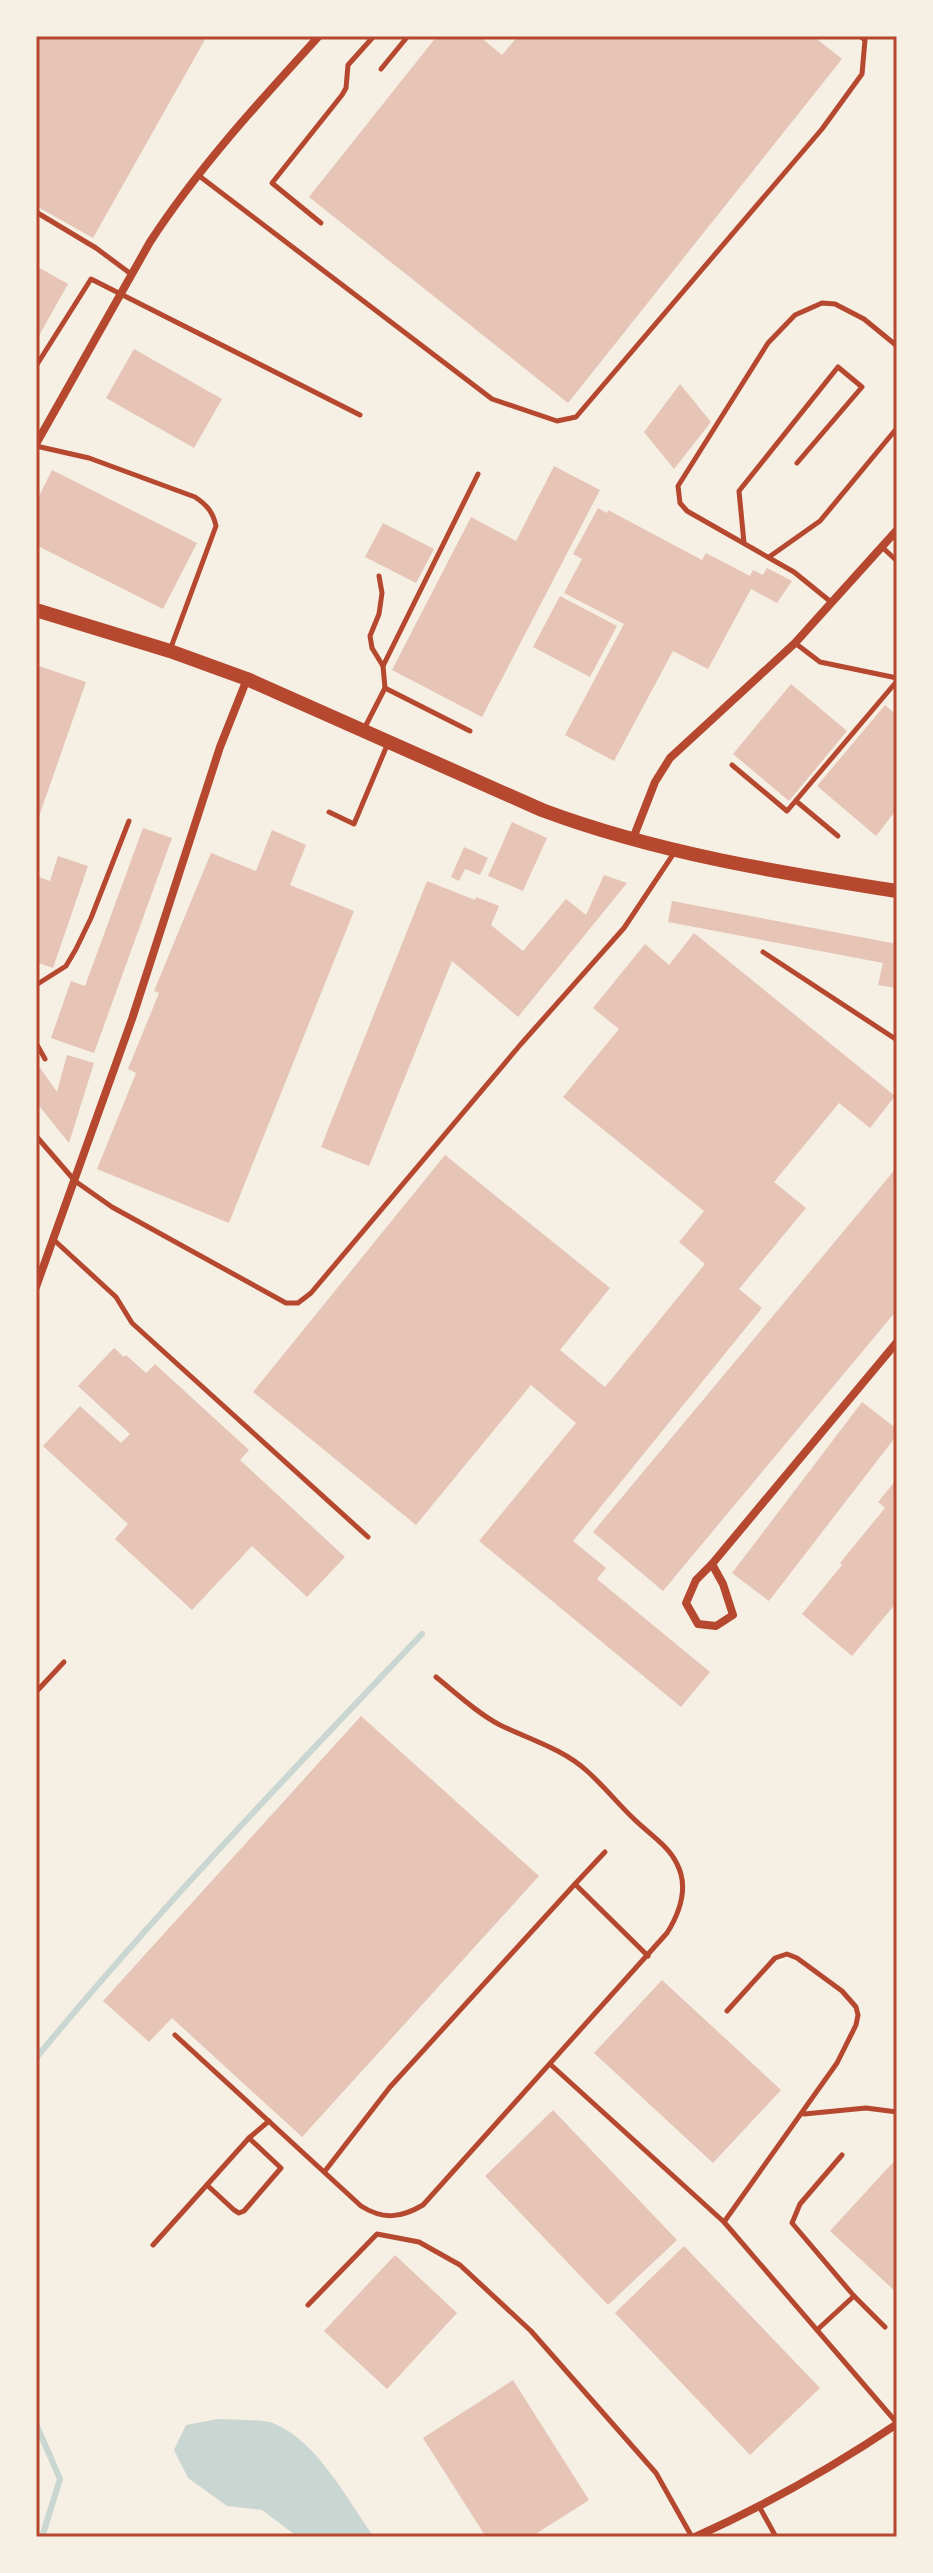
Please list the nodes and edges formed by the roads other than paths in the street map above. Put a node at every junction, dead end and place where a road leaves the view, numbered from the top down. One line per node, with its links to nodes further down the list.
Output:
1 (319, 36): 6 (street)
2 (374, 36): 8 (lane)
3 (408, 36): 5 (lane)
4 (860, 36): 6 (lane)
5 (381, 69)
6 (197, 175): 9 (street)
7 (36, 212): 9 (lane)
8 (321, 223)
9 (132, 275): 10 (street)
10 (120, 296): 12 (lane); 13 (lane); 15 (street)
11 (897, 346): 19 (lane)
12 (36, 366)
13 (360, 415)
14 (897, 428): 21 (lane)
15 (36, 445): 27 (lane)
16 (797, 463): 19 (lane)
17 (478, 474): 28 (lane)
18 (897, 530): 20 (street)
19 (744, 543): 21 (lane)
20 (882, 547): 22 (lane); 24 (street)
21 (769, 557): 24 (lane)
22 (897, 561)
23 (379, 576): 28 (lane)
24 (832, 603): 26 (street)
25 (36, 610): 27 (street)
26 (795, 643): 30 (lane); 40 (street)
27 (170, 651): 29 (street)
28 (383, 666): 31 (lane)
29 (247, 679): 32 (street); 49 (street)
30 (897, 680): 36 (lane)
31 (385, 688): 32 (lane); 33 (lane)
32 (363, 730): 34 (street)
33 (470, 731)
34 (388, 742): 37 (lane); 40 (street)
35 (732, 765): 36 (lane)
36 (796, 801): 39 (lane)
37 (329, 812)
38 (129, 821): 44 (lane)
39 (838, 836)
40 (632, 841): 41 (street)
41 (674, 851): 42 (street); 49 (lane)
42 (897, 891)
43 (763, 952): 45 (lane)
44 (36, 985)
45 (897, 1040)
46 (36, 1043): 47 (lane)
47 (45, 1059)
48 (36, 1136): 49 (lane)
49 (75, 1181): 50 (street)
50 (54, 1240): 51 (street); 53 (lane)
51 (36, 1287)
52 (897, 1342): 54 (street)
53 (368, 1537)
54 (712, 1564): 54 (street)
55 (64, 1662): 57 (lane)
56 (436, 1677): 60 (lane)
57 (36, 1692)
58 (605, 1852): 59 (lane)
59 (575, 1884): 60 (lane); 69 (lane)
60 (648, 1956): 63 (lane)
61 (727, 2011): 65 (lane)
62 (175, 2035): 66 (lane)
63 (550, 2064): 69 (lane); 71 (lane)
64 (897, 2112): 65 (lane)
65 (803, 2114): 71 (lane)
66 (269, 2121): 67 (lane); 69 (lane)
67 (249, 2138): 70 (lane); 70 (lane)
68 (842, 2155): 73 (lane)
69 (325, 2171)
70 (207, 2185): 72 (lane)
71 (724, 2222): 76 (lane)
72 (153, 2245)
73 (854, 2296): 75 (lane); 76 (lane)
74 (308, 2305): 79 (lane)
75 (885, 2327)
76 (817, 2330): 77 (lane)
77 (897, 2424): 78 (street)
78 (760, 2508): 79 (street); 80 (lane)
79 (694, 2537)
80 (776, 2537)

